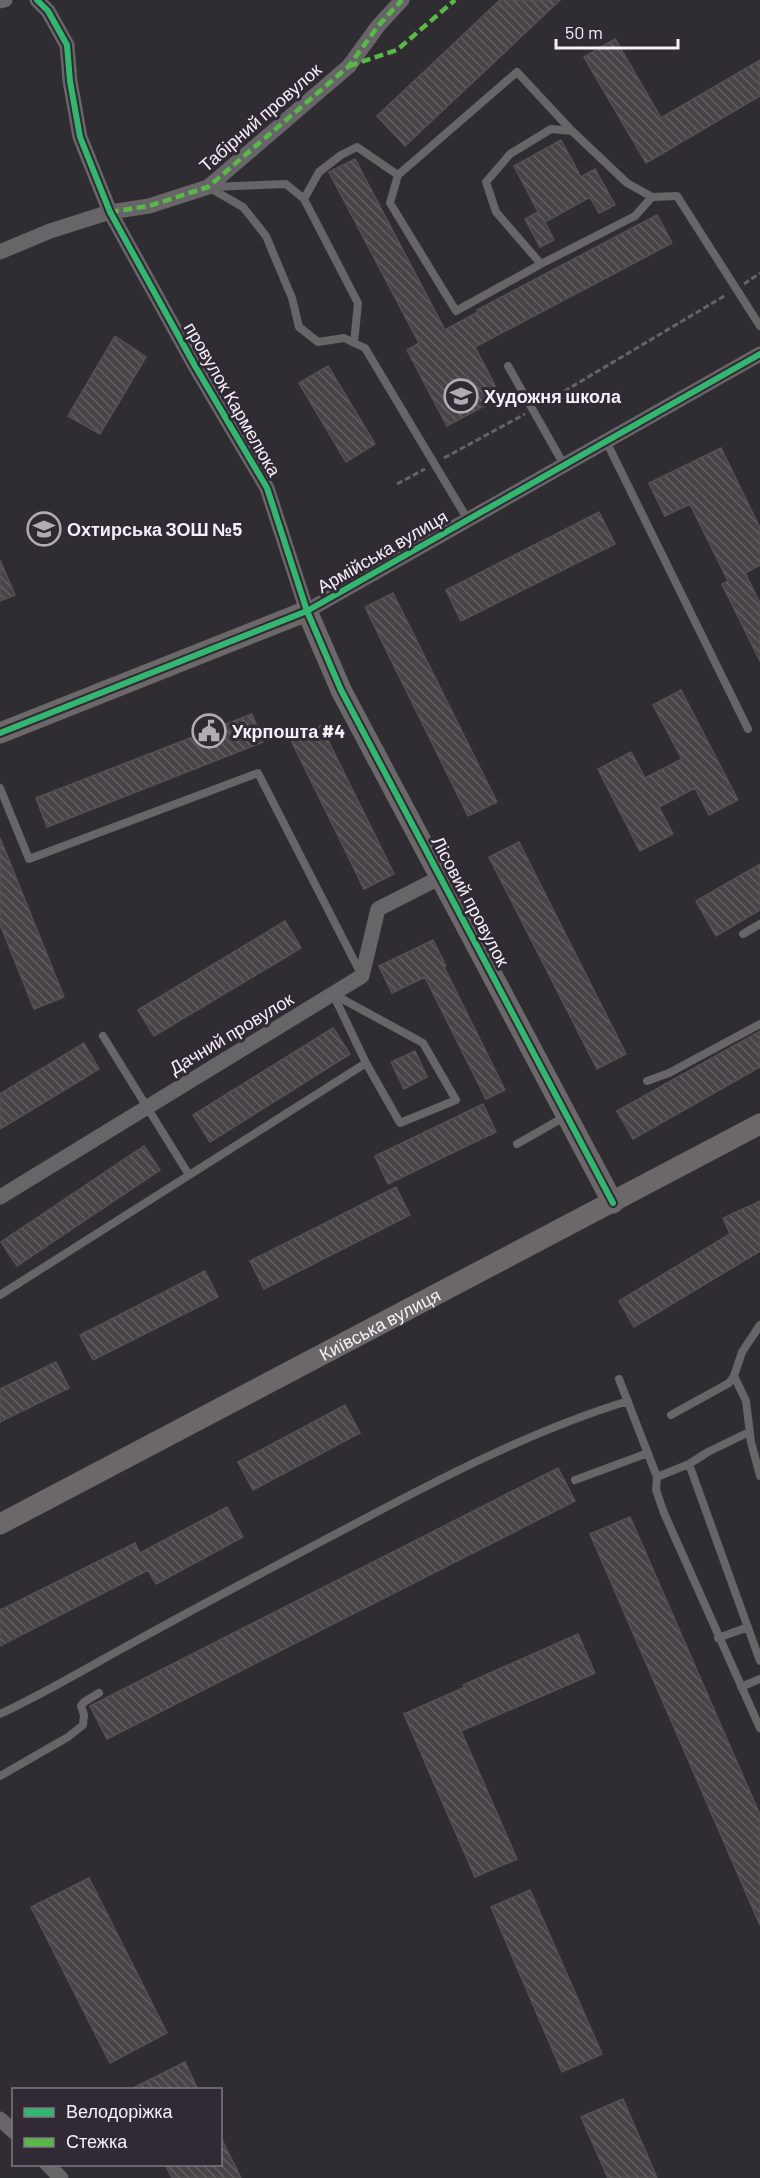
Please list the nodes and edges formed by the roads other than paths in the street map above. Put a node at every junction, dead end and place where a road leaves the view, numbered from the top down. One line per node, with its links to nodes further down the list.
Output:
1 (5, 0): 4 (street)
2 (37, 0): 10 (street, провулок Кармелюка)
3 (402, 0): 7 (street, Табірний провулок)
4 (0, 1)
5 (572, 131): 6 (lane); 8 (lane); 12 (lane)
6 (398, 175): 9 (lane); 12 (lane)
7 (208, 187): 9 (lane); 10 (street, Табірний провулок); 14 (lane)
8 (652, 197): 12 (lane); 13 (lane)
9 (304, 199): 14 (lane)
10 (111, 212): 11 (street, Табірний провулок); 20 (street, провулок Кармелюка)
11 (0, 252)
12 (540, 264)
13 (760, 326)
14 (354, 343): 19 (lane)
15 (760, 354): 17 (street, Армійська вулиця)
16 (508, 366): 18 (lane)
17 (606, 441): 18 (street, Армійська вулиця); 21 (lane)
18 (564, 465): 19 (street, Армійська вулиця)
19 (468, 520): 20 (street, Армійська вулиця)
20 (307, 611): 22 (main road, Армійська вулиця); 24 (main road, Лісовий провулок)
21 (748, 729)
22 (0, 733)
23 (0, 788): 27 (lane)
24 (441, 877): 27 (street); 35 (main road, Лісовий провулок)
25 (760, 924): 26 (lane)
26 (743, 934)
27 (362, 976): 28 (street, Дачний провулок)
28 (333, 994): 31 (lane); 31 (lane); 33 (street, Дачний провулок)
29 (760, 1024): 32 (lane)
30 (103, 1036): 33 (lane)
31 (366, 1063): 38 (lane)
32 (647, 1081)
33 (147, 1107): 38 (lane); 39 (street, Дачний провулок)
34 (760, 1113): 40 (main road, Київська вулиця)
35 (567, 1115): 37 (lane); 40 (main road, Лісовий провулок)
36 (760, 1124): 40 (main road, Київська вулиця)
37 (517, 1144)
38 (189, 1175): 41 (lane)
39 (0, 1197)
40 (611, 1198): 53 (main road, Київська вулиця); 54 (main road, Київська вулиця)
41 (1, 1292)
42 (760, 1325): 43 (lane)
43 (734, 1376): 46 (lane); 47 (lane)
44 (619, 1379): 45 (lane)
45 (628, 1401): 48 (lane); 61 (lane)
46 (670, 1414)
47 (749, 1432): 49 (lane); 50 (lane)
48 (648, 1453): 51 (lane); 52 (lane)
49 (689, 1464): 51 (lane); 55 (lane)
50 (760, 1476)
51 (657, 1477): 56 (lane)
52 (575, 1480)
53 (0, 1512)
54 (0, 1524)
55 (748, 1627): 56 (lane); 57 (lane)
56 (718, 1638): 59 (lane)
57 (760, 1661)
58 (760, 1679): 59 (lane)
59 (741, 1686): 62 (lane)
60 (99, 1693): 63 (lane)
61 (0, 1714)
62 (760, 1728)
63 (0, 1776)
64 (0, 2119): 65 (street)
65 (12, 2130)
66 (49, 2166): 67 (street)
67 (61, 2178)

